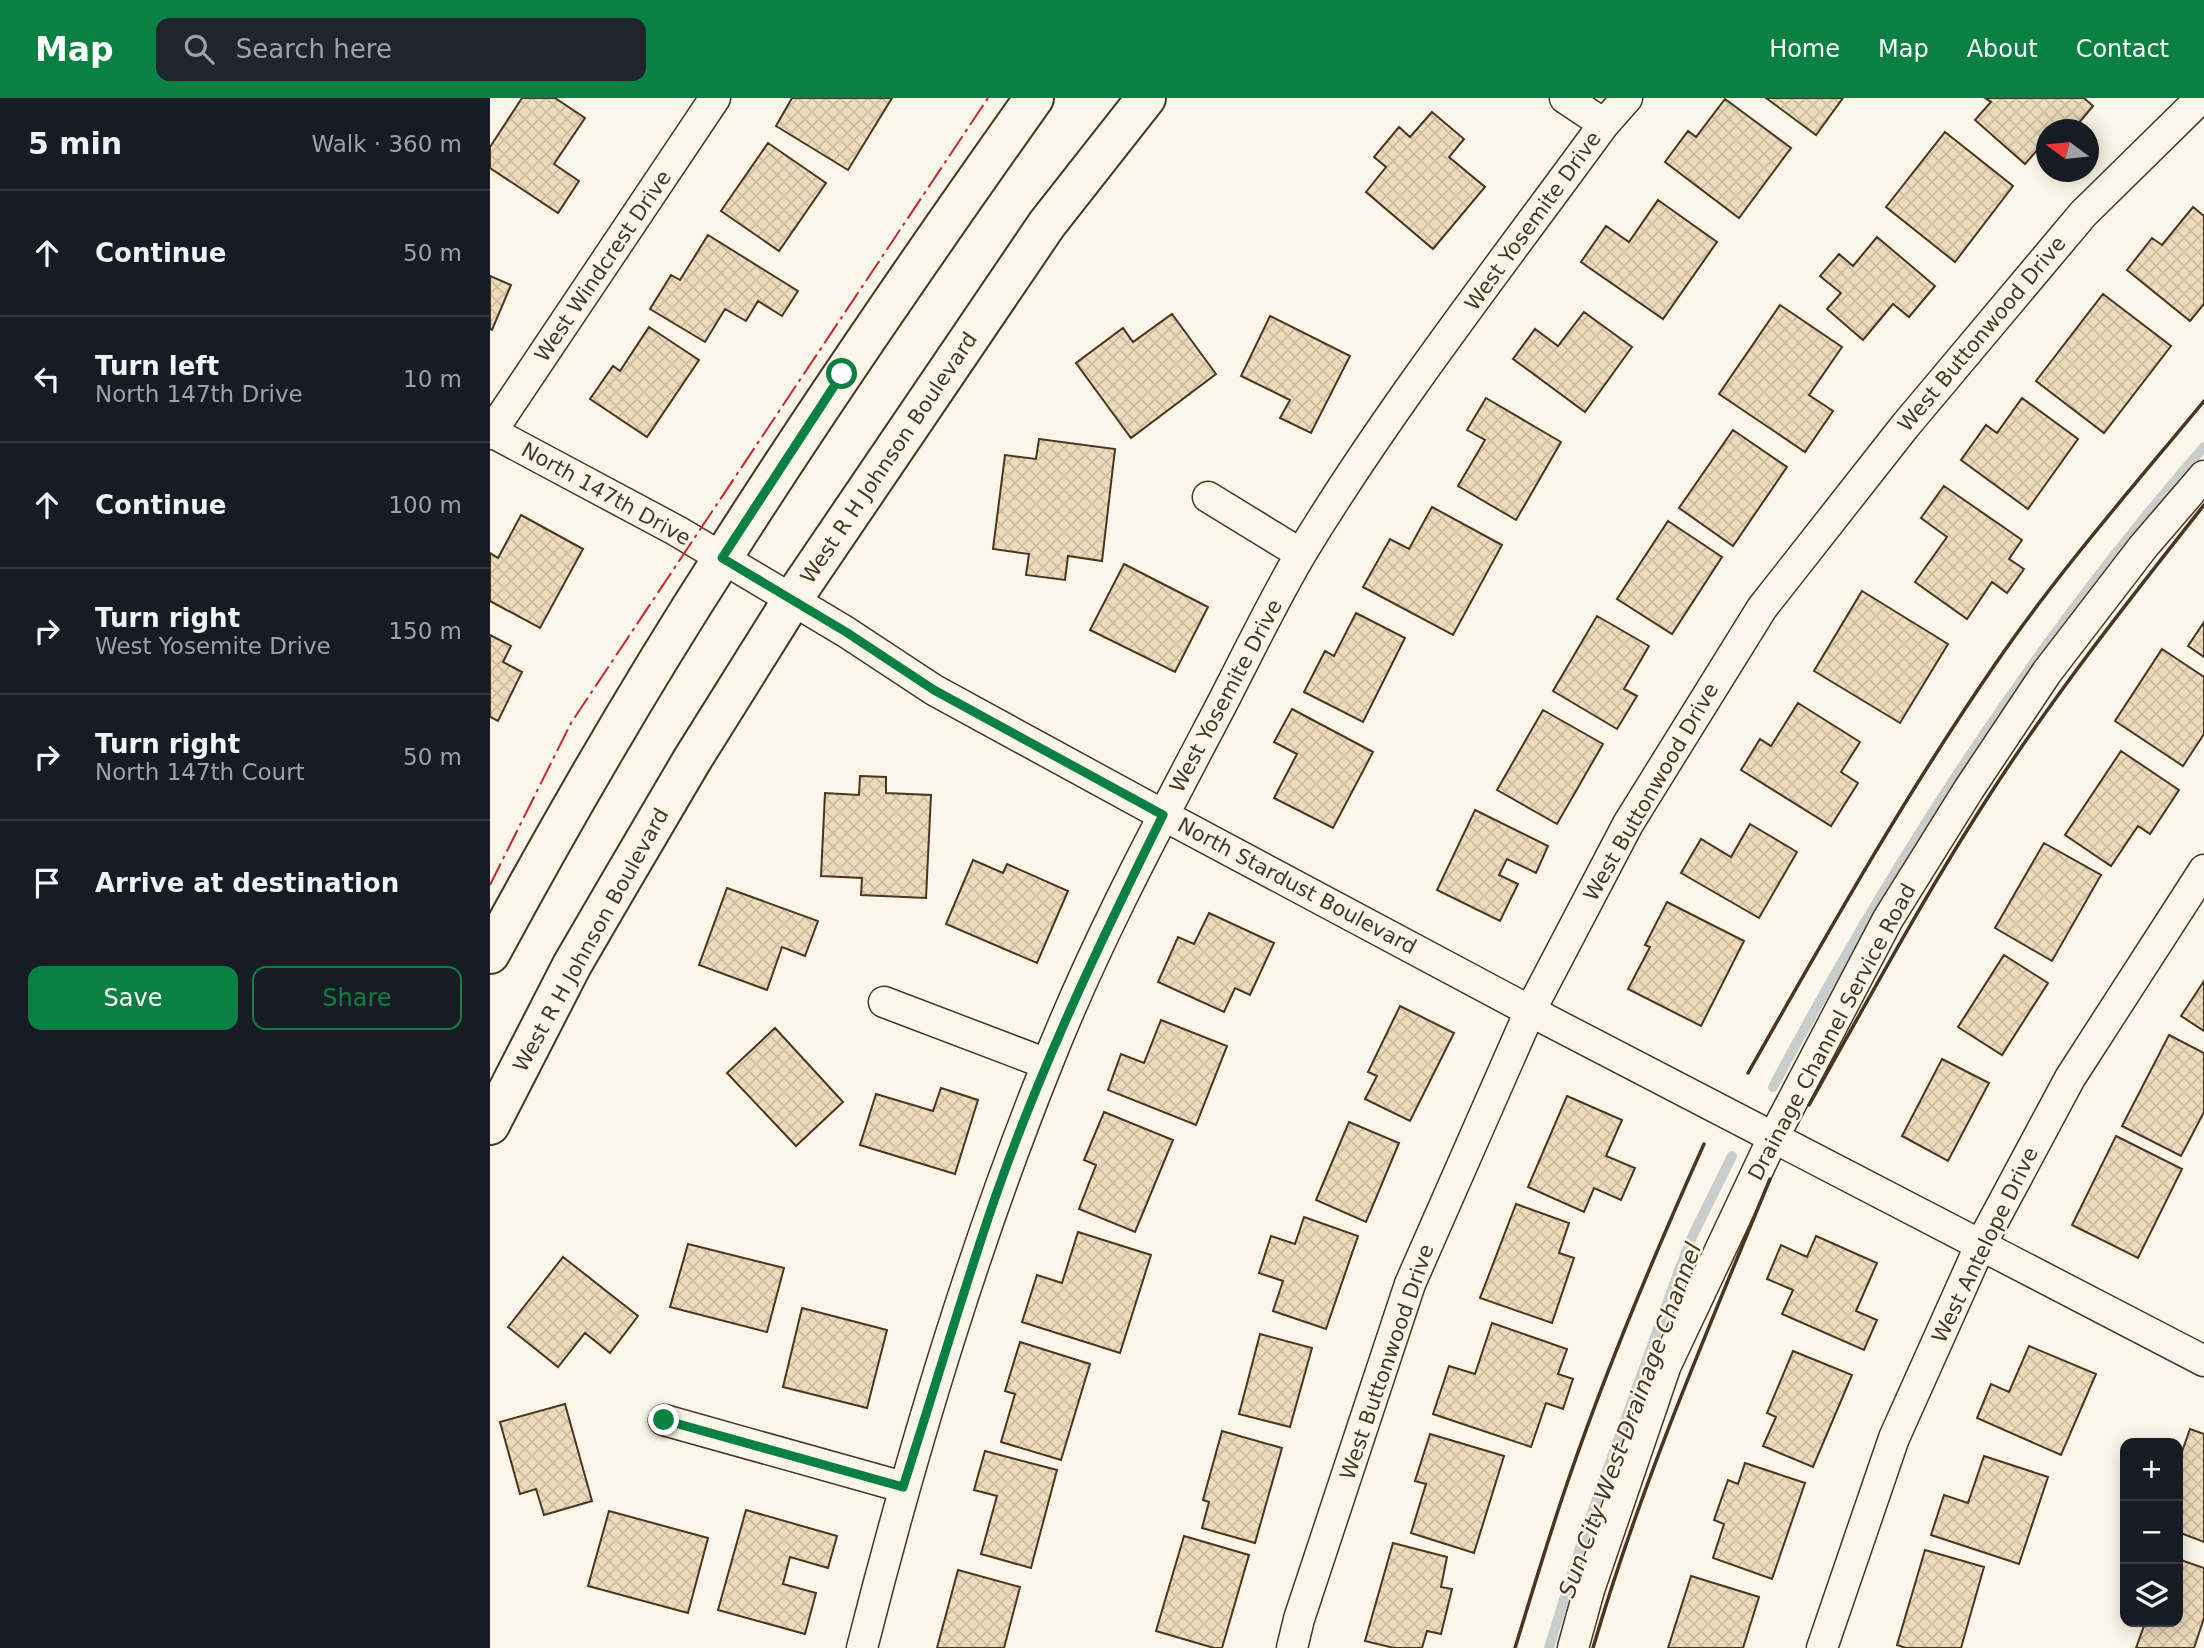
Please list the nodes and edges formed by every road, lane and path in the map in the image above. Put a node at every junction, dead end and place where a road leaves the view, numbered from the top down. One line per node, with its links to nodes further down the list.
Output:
1 (715, 98): 8 (street, West Windcrest Drive)
2 (1034, 98): 12 (main road)
3 (1146, 98): 14 (main road, West R H Johnson Boulevard)
4 (1565, 98): 7 (street, West Yosemite Drive)
5 (1627, 98): 7 (street, West Yosemite Drive)
6 (2201, 98): 19 (street, West Buttonwood Drive)
7 (1604, 124): 11 (street, West Yosemite Drive)
8 (491, 432): 12 (street, North 147th Drive)
9 (2204, 476): 22 (street, Drainage Channel Service Road)
10 (1208, 497): 11 (street)
11 (1301, 554): 15 (street, West Yosemite Drive)
12 (722, 558): 13 (street, North 147th Drive); 17 (main road)
13 (757, 579): 14 (street, North Stardust Boulevard)
14 (792, 600): 15 (street, North Stardust Boulevard); 21 (main road, West R H Johnson Boulevard)
15 (1163, 815): 19 (street, North Stardust Boulevard); 20 (street, West Yosemite Drive)
16 (2204, 870): 23 (street, West Antelope Drive)
17 (490, 954)
18 (884, 1002): 20 (street)
19 (1530, 1011): 22 (street, North Stardust Boulevard); 28 (street, West Buttonwood Drive)
20 (1047, 1064): 26 (street, West Yosemite Drive)
21 (490, 1125)
22 (1773, 1138): 23 (street); 29 (street, Drainage Channel Service Road)
23 (1980, 1246): 24 (street); 30 (street, West Antelope Drive)
24 (2204, 1360)
25 (664, 1420): 26 (street)
26 (903, 1487): 27 (street, West Yosemite Drive)
27 (862, 1648)
28 (1292, 1648)
29 (1573, 1648)
30 (1822, 1648)

